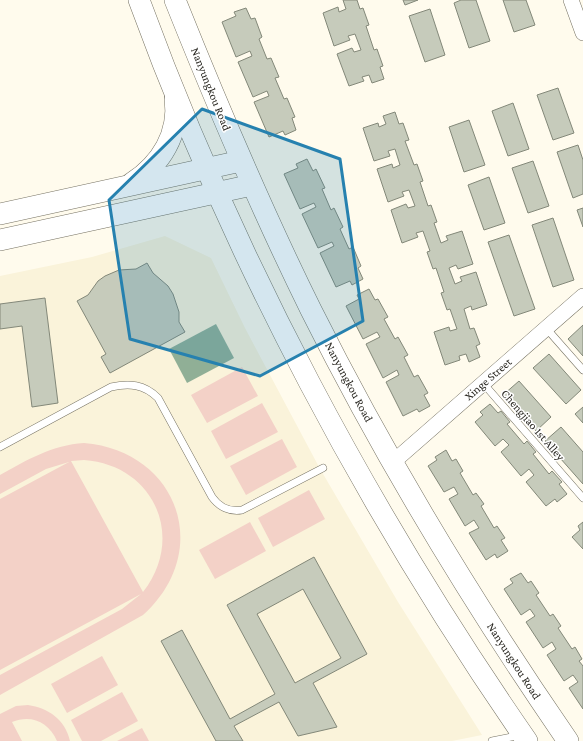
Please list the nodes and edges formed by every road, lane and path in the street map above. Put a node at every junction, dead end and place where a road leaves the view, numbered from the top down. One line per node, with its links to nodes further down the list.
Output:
1 (139, 0): 5 (main road)
2 (175, 0): 6 (main road, Nanyungkou Road)
3 (571, 0): 4 (street)
4 (583, 33)
5 (169, 77): 7 (main road); 9 (main road)
6 (241, 161): 7 (main road); 8 (main road, Nanyungkou Road)
7 (208, 168): 9 (main road); 10 (main road)
8 (252, 185): 10 (main road); 18 (main road, Nanyungkou Road)
9 (120, 188): 11 (main road)
10 (218, 192): 12 (main road); 21 (main road)
11 (0, 214)
12 (0, 240)
13 (583, 296): 14 (street, Xinge Street)
14 (546, 328): 15 (lane); 16 (street, Xinge Street)
15 (583, 370)
16 (483, 383): 18 (street, Xinge Street); 20 (lane, Chengjiao 1st Alley)
17 (0, 447): 19 (lane)
18 (392, 463): 23 (main road, Nanyungkou Road)
19 (322, 468)
20 (583, 498)
21 (525, 738): 22 (lane)
22 (492, 741)
23 (568, 741)

